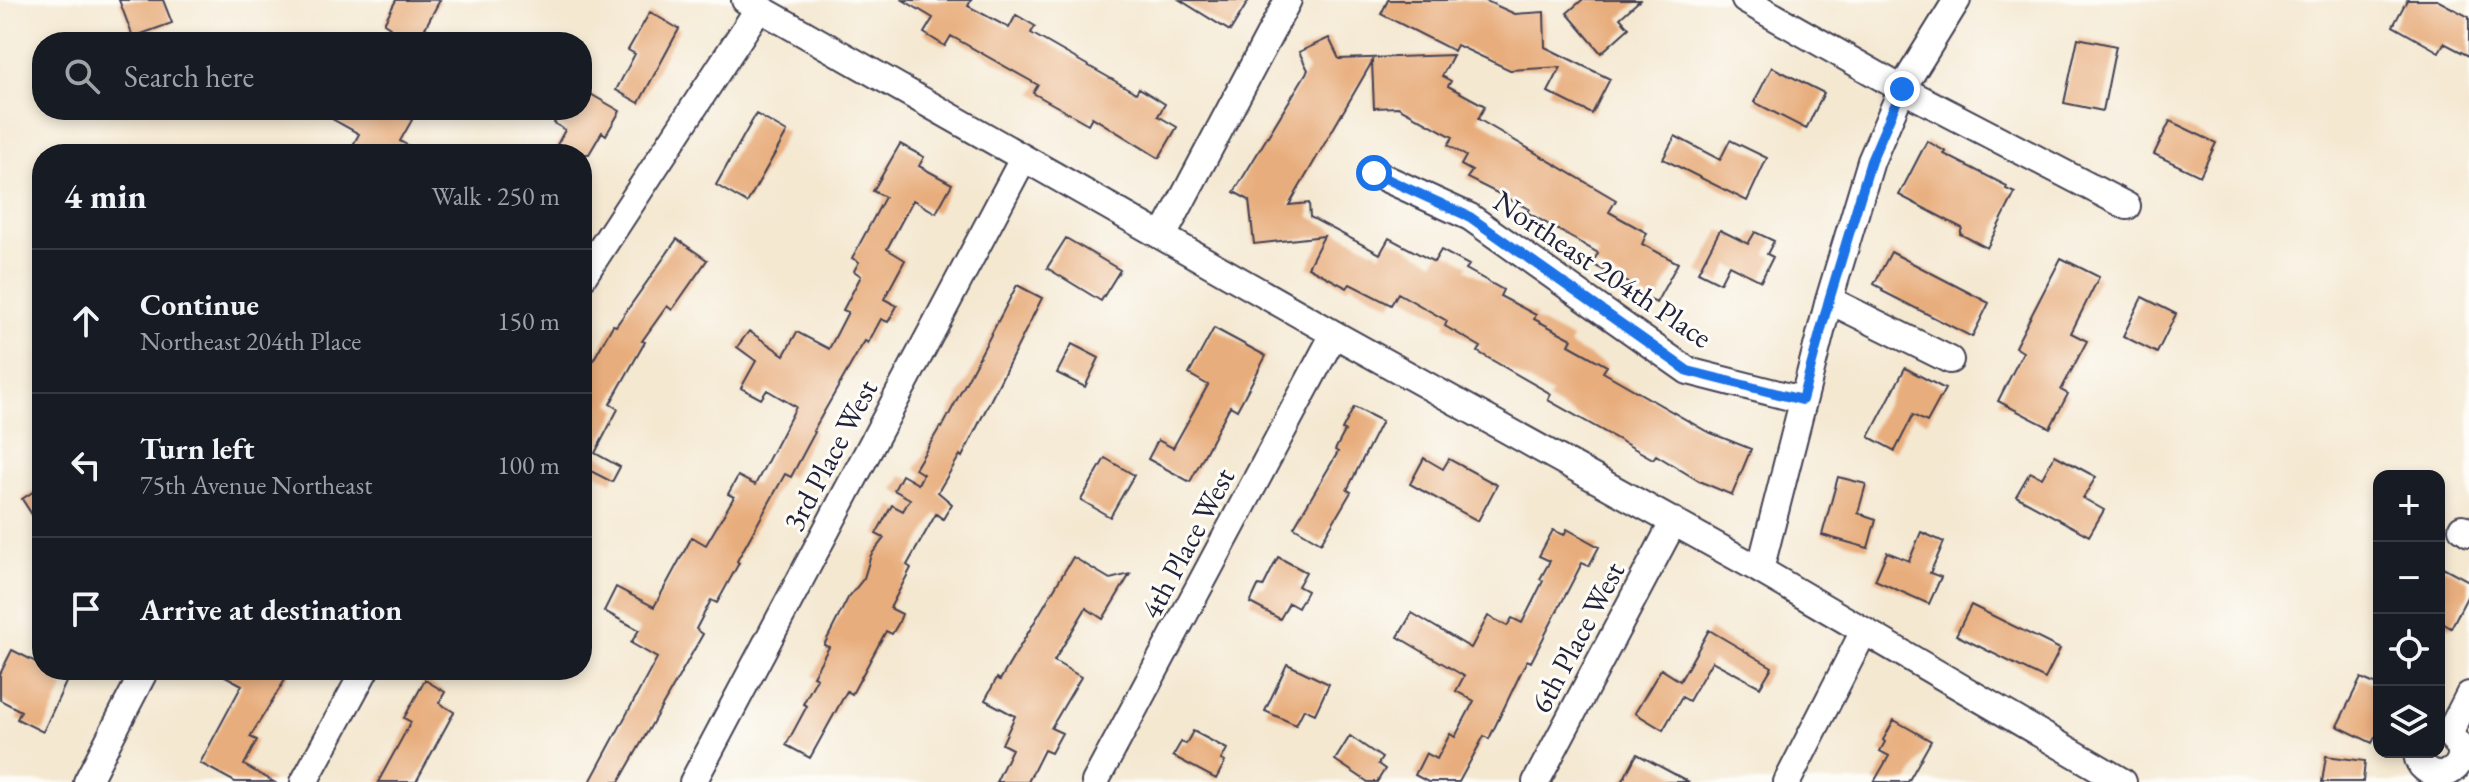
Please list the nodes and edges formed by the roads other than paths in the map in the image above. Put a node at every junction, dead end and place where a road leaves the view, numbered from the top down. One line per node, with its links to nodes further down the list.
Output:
1 (1288, 0): 9 (street)
2 (1745, 0): 5 (street)
3 (1957, 0): 5 (street)
4 (752, 4): 6 (street); 10 (street)
5 (1902, 89): 8 (street); 11 (street)
6 (1023, 159): 9 (street); 26 (street, 3rd Place West)
7 (1374, 173): 14 (street, Northeast 204th Place)
8 (2127, 206)
9 (1163, 236): 12 (street)
10 (592, 262)
11 (1829, 300): 13 (street); 14 (street)
12 (1334, 334): 15 (street); 27 (street, 4th Place West)
13 (1950, 360)
14 (1802, 400): 16 (street)
15 (1674, 521): 16 (street); 28 (street, 6th Place West)
16 (1760, 570): 17 (street)
17 (1864, 631): 29 (street); 30 (street)
18 (140, 680): 24 (street)
19 (360, 680): 25 (street)
20 (2469, 695): 21 (street)
21 (2445, 731)
22 (2445, 734): 23 (street)
23 (2419, 758)
24 (87, 782)
25 (304, 782)
26 (693, 782)
27 (1095, 782)
28 (1536, 782)
29 (1787, 782)
30 (2123, 782)

